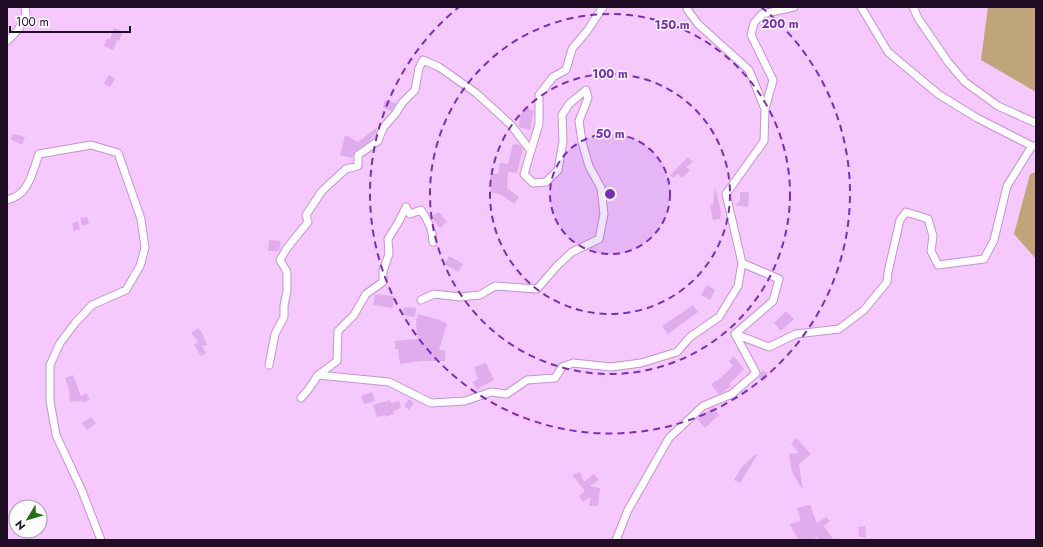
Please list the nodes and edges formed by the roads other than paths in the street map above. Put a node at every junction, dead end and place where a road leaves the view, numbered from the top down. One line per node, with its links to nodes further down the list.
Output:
1 (25, 7): 7 (street)
2 (603, 7): 11 (street)
3 (687, 7): 8 (street)
4 (794, 7): 8 (street)
5 (861, 7): 10 (street)
6 (913, 7): 9 (street)
7 (7, 41)
8 (765, 109): 14 (street)
9 (1036, 123)
10 (1034, 146): 16 (street)
11 (531, 151): 15 (street); 17 (street)
12 (7, 200): 20 (street)
13 (433, 242): 18 (street)
14 (742, 262): 16 (street); 18 (street)
15 (421, 300)
16 (735, 334): 21 (street)
17 (269, 365)
18 (318, 375): 19 (street)
19 (301, 398)
20 (101, 540)
21 (616, 540)

